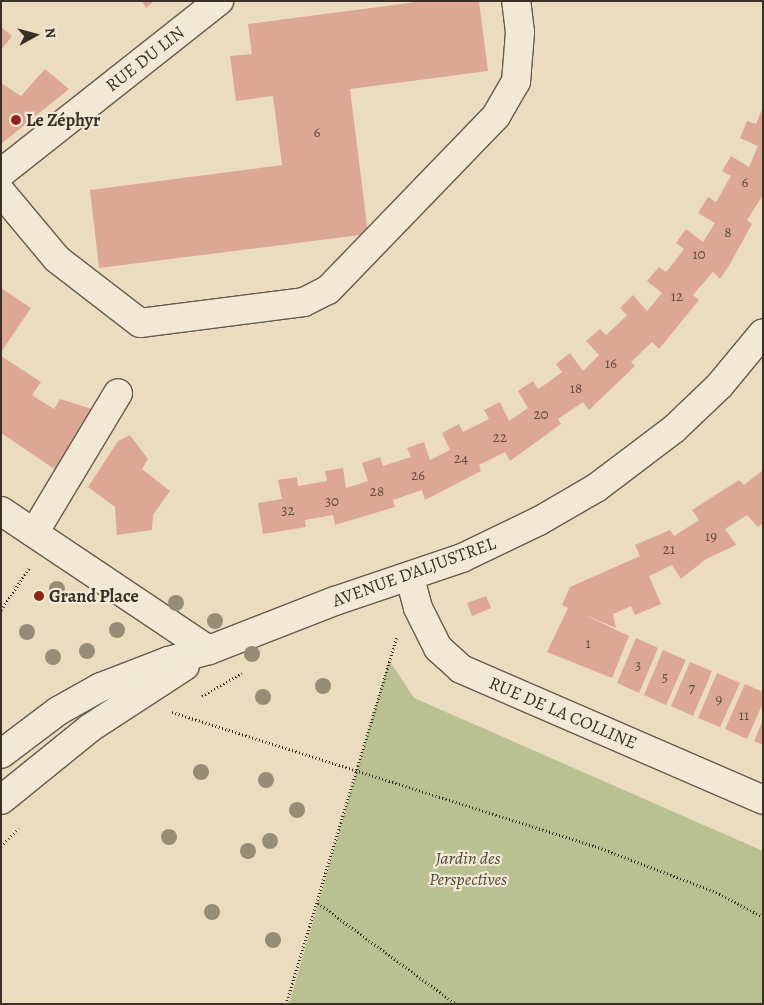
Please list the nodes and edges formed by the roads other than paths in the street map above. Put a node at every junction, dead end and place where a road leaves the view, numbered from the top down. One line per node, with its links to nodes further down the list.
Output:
1 (219, 1): 3 (street, RUE DU LIN)
2 (516, 1): 4 (street)
3 (1, 173)
4 (1, 192)
5 (763, 333): 9 (street, AVENUE D'ALJUSTREL)
6 (118, 393): 8 (street)
7 (1, 511): 8 (street)
8 (40, 537): 10 (street)
9 (410, 578): 10 (street, AVENUE D'ALJUSTREL); 13 (street, RUE DE LA COLLINE)
10 (209, 650): 11 (street, AVENUE D'ALJUSTREL); 12 (street, AVENUE D'ALJUSTREL)
11 (1, 754)
12 (1, 800)
13 (763, 800)

